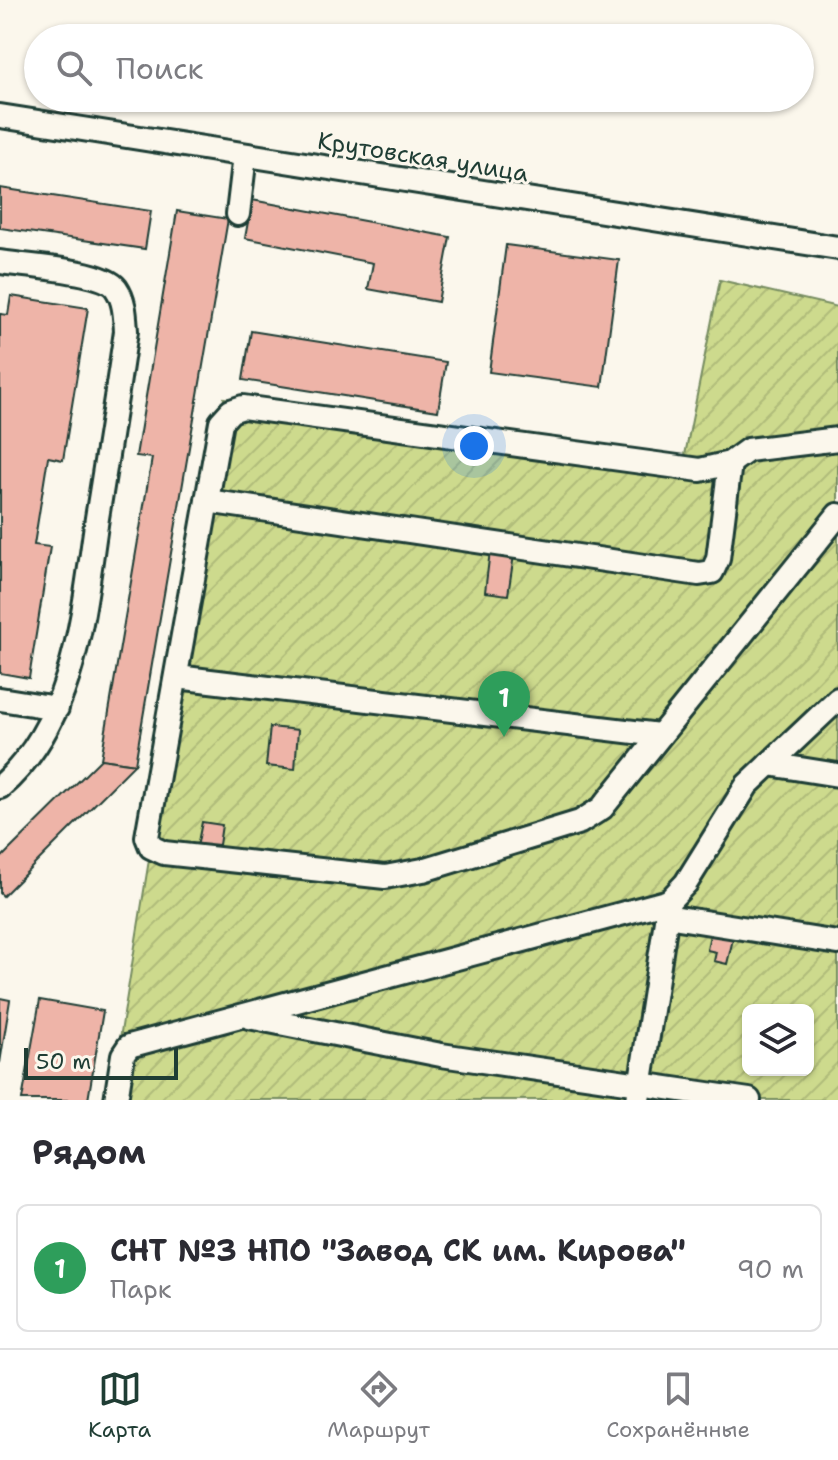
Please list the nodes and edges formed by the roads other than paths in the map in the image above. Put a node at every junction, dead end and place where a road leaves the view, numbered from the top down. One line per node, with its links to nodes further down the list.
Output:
1 (0, 116): 2 (street, Крутовская улица)
2 (245, 155): 3 (street); 4 (street, Крутовская улица)
3 (238, 214)
4 (838, 248)
5 (0, 262): 13 (street)
6 (838, 439): 7 (street)
7 (730, 463): 8 (street); 8 (street)
8 (207, 501): 10 (street)
9 (838, 515): 14 (street)
10 (177, 677): 14 (street); 14 (street)
11 (0, 699): 13 (street)
12 (838, 699): 15 (street)
13 (57, 708): 17 (street)
14 (659, 735)
15 (769, 764): 16 (street); 18 (street)
16 (838, 775)
17 (0, 787)
18 (667, 908): 19 (street); 20 (street); 21 (street)
19 (838, 943)
20 (241, 1016): 21 (street); 22 (street)
21 (640, 1091): 23 (street)
22 (116, 1100)
23 (749, 1100)

